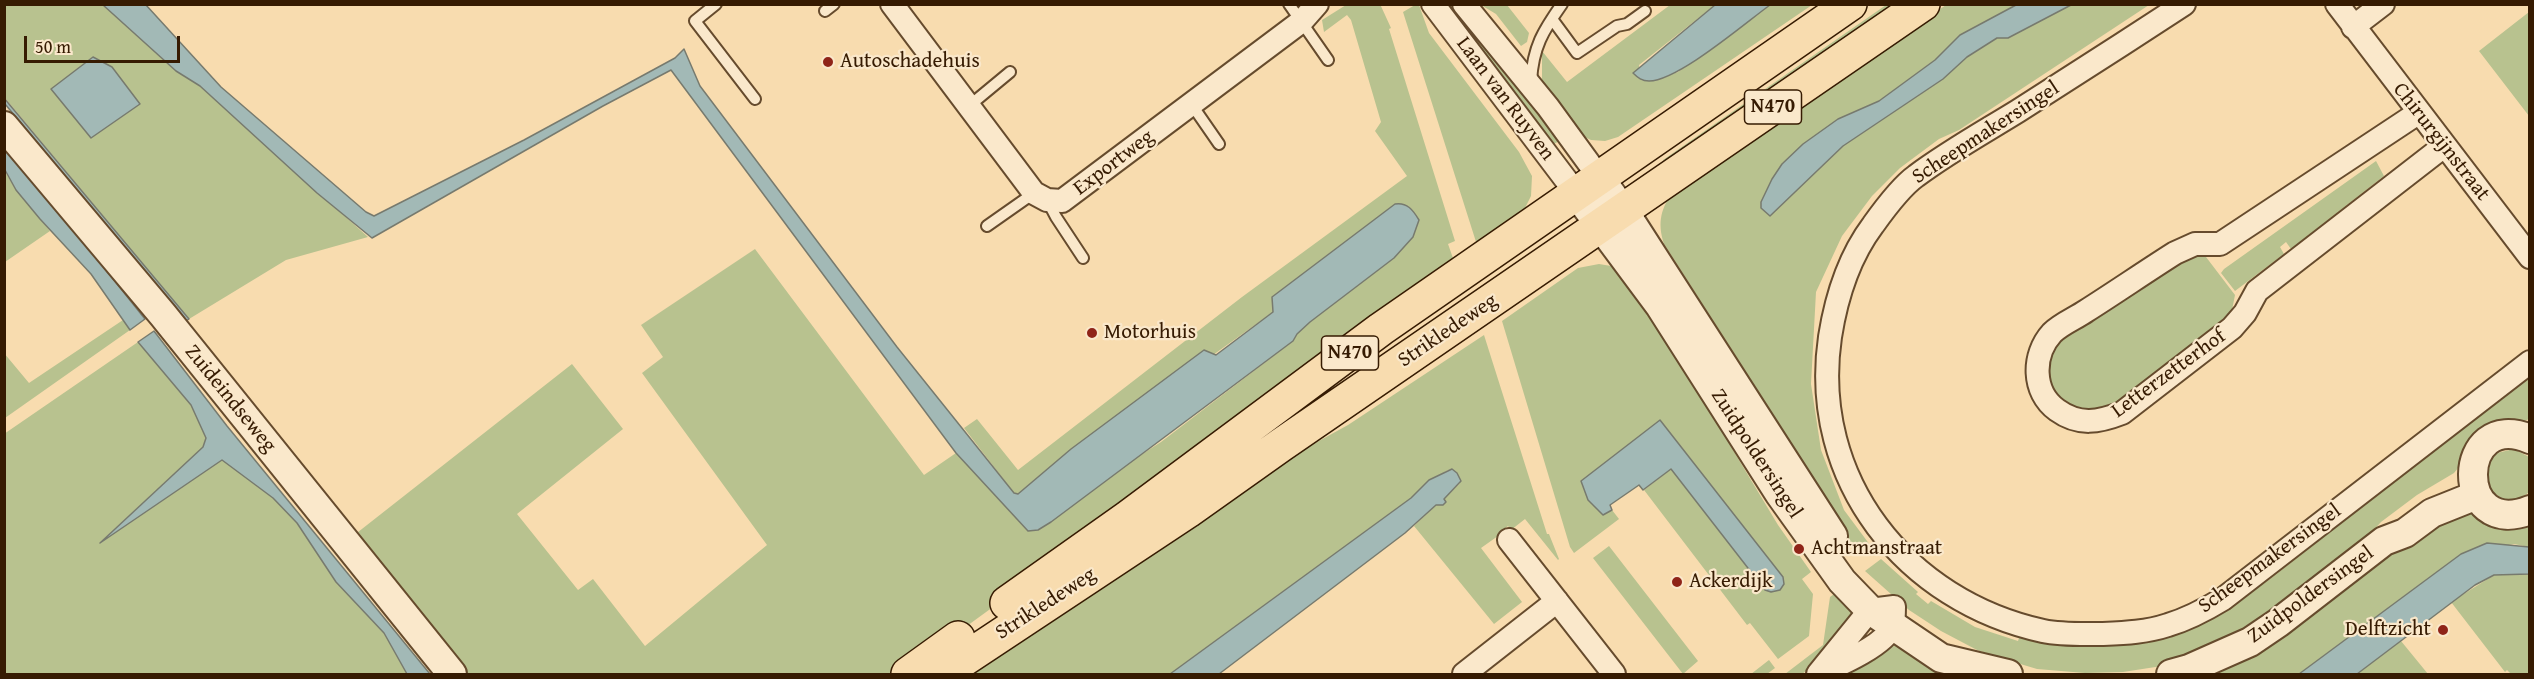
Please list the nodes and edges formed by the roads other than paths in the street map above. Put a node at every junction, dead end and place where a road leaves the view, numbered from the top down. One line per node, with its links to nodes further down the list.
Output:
1 (716, 4): 19 (lane)
2 (892, 4): 21 (street)
3 (1317, 4): 13 (street, Exportweg)
4 (1433, 4): 26 (street, Laan van Ruyven)
5 (1464, 4): 18 (street, Laan van Ruyven)
6 (1562, 4): 14 (lane)
7 (1850, 4): 26 (main road, Strikledeweg / N470)
8 (1923, 4): 28 (main road, Strikledeweg / N470)
9 (2184, 4): 32 (street, Scheepmakersingel)
10 (2337, 4): 15 (street)
11 (2383, 4): 15 (street)
12 (1645, 11): 14 (lane)
13 (1295, 13): 16 (lane); 20 (street, Exportweg)
14 (1552, 19): 18 (lane)
15 (2353, 27): 22 (street, Chirurgijnstraat)
16 (1328, 60)
17 (1010, 72): 21 (lane)
18 (1530, 87): 26 (street, Laan van Ruyven)
19 (755, 99)
20 (1192, 105): 24 (lane); 27 (street, Exportweg)
21 (969, 106): 27 (street)
22 (2418, 113): 25 (street, Chirurgijnstraat); 25 (street, Letterzetterhof)
23 (4, 126): 40 (street, Zuideindseweg)
24 (1219, 144)
25 (2444, 146): 30 (street, Chirurgijnstraat)
26 (1588, 185): 28 (street, Zuidpoldersingel); 41 (main road, Strikledeweg / N470)
27 (1041, 196): 29 (lane); 31 (lane)
28 (1612, 218): 38 (street, Zuidpoldersingel); 42 (main road, Strikledeweg / N470)
29 (987, 226)
30 (2525, 241)
31 (1083, 258)
32 (2529, 362)
33 (2528, 435): 34 (street)
34 (2474, 484): 35 (street); 46 (street, Zuidpoldersingel)
35 (2529, 510)
36 (1509, 540): 37 (street)
37 (1557, 601): 43 (street); 44 (street)
38 (1886, 615): 39 (street); 45 (street, Zuidpoldersingel)
39 (1818, 674)
40 (452, 675)
41 (908, 675)
42 (942, 675)
43 (1464, 675)
44 (1614, 675)
45 (2008, 675)
46 (2171, 675)

